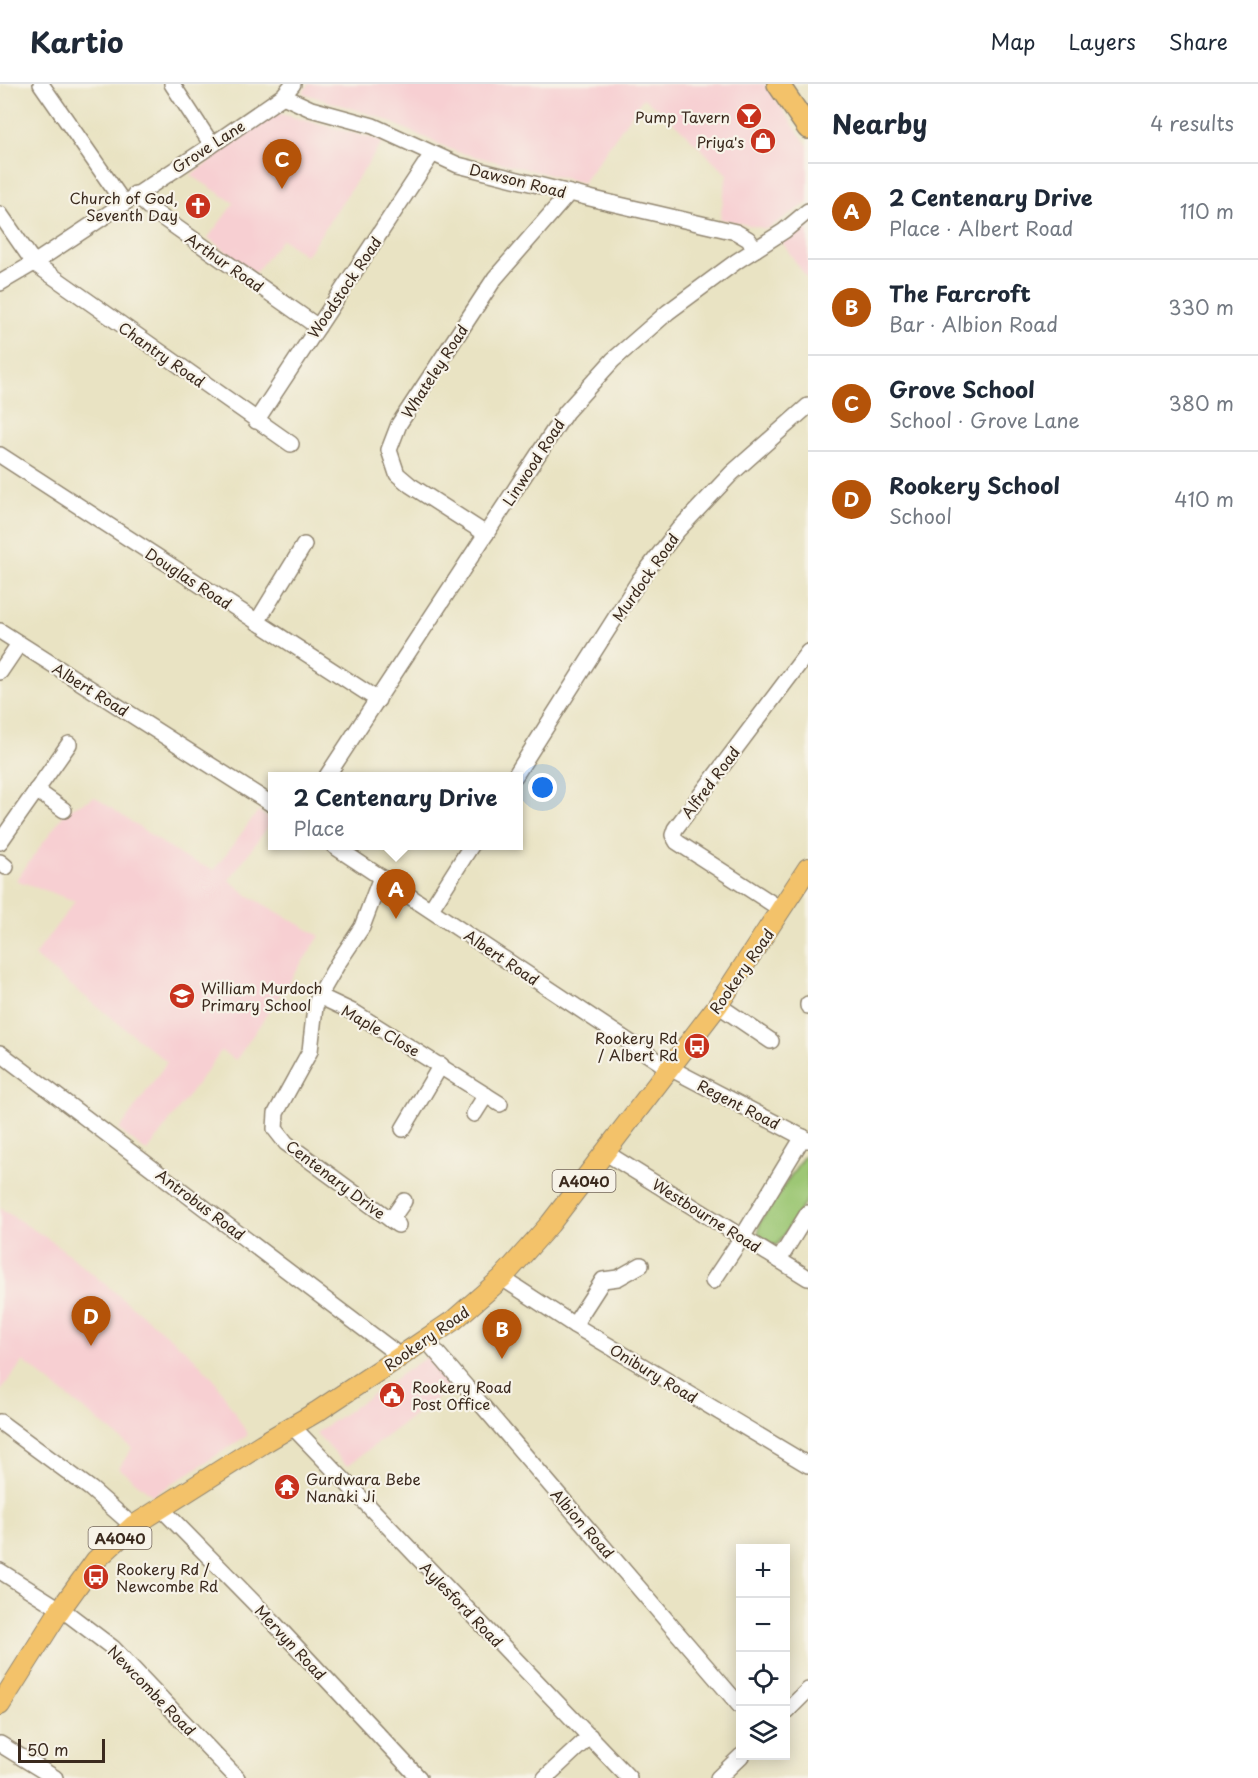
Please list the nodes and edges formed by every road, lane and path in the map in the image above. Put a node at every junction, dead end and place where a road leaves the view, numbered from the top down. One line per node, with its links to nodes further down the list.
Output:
1 (41, 84): 9 (street, Arthur Road)
2 (172, 84): 6 (street)
3 (778, 84): 5 (highway)
4 (288, 90): 6 (street, Grove Lane); 7 (street, Dawson Road)
5 (808, 128)
6 (212, 144): 9 (street, Grove Lane)
7 (432, 154): 8 (street, Dawson Road); 15 (street, Woodstock Road)
8 (569, 193): 12 (street, Dawson Road); 20 (street, Whateley Road)
9 (129, 198): 13 (street, Grove Lane); 15 (street, Arthur Road)
10 (808, 211): 12 (street, Linwood Road)
11 (0, 214): 13 (street, Chantry Road)
12 (756, 249): 20 (street, Linwood Road)
13 (34, 263): 14 (street, Grove Lane); 17 (street, Chantry Road)
14 (0, 283)
15 (318, 327): 17 (street, Woodstock Road)
16 (808, 406): 30 (street, Murdock Road)
17 (256, 421): 18 (street, Chantry Road)
18 (291, 444)
19 (0, 455): 22 (street, Douglas Road)
20 (486, 534): 27 (street, Linwood Road)
21 (304, 545): 22 (street)
22 (257, 622): 27 (street, Douglas Road)
23 (0, 631): 24 (street, Albert Road)
24 (19, 644): 26 (street); 32 (street, Albert Road)
25 (806, 659): 40 (street, Alfred Road)
26 (0, 672)
27 (378, 699): 29 (street, Linwood Road)
28 (69, 744): 31 (street)
29 (330, 772)
30 (518, 772)
31 (36, 790): 33 (street); 34 (street)
32 (268, 802)
33 (64, 810)
34 (0, 842)
35 (340, 850): 38 (street, Albert Road)
36 (468, 850): 39 (street)
37 (808, 868): 40 (main road, Rookery Road / A4040)
38 (381, 878): 39 (street, Albert Road); 41 (street, Centenary Drive)
39 (431, 909): 46 (street, Albert Road)
40 (782, 910): 42 (main road, Rookery Road / A4040)
41 (320, 996): 45 (street, Maple Close); 53 (street, Centenary Drive)
42 (718, 1005): 43 (street); 46 (main road, Rookery Road / A4040)
43 (771, 1041)
44 (0, 1053): 63 (street, Antrobus Road)
45 (441, 1065): 47 (street, Maple Close); 50 (street)
46 (670, 1069): 51 (street, Regent Road); 52 (main road, Rookery Road / A4040)
47 (486, 1095): 48 (street, Maple Close); 49 (street)
48 (500, 1104)
49 (474, 1114)
50 (403, 1128)
51 (806, 1138): 55 (street)
52 (606, 1153): 55 (street, Westbourne Road); 58 (main road, Rookery Road / A4040)
53 (404, 1201)
54 (808, 1213): 56 (street)
55 (743, 1236): 56 (street, Westbourne Road); 60 (street)
56 (779, 1260): 59 (street, Westbourne Road)
57 (641, 1265): 61 (street)
58 (502, 1278): 61 (street, Onibury Road); 62 (main road, Rookery Road / A4040)
59 (808, 1278)
60 (713, 1281)
61 (574, 1324): 66 (street, Onibury Road)
62 (426, 1340): 63 (main road, Rookery Road / A4040); 72 (street, Albion Road)
63 (398, 1358): 65 (main road, Rookery Road / A4040)
64 (0, 1422): 68 (street)
65 (292, 1426): 67 (main road, Rookery Road / A4040); 75 (street, Aylesford Road)
66 (808, 1465)
67 (160, 1508): 68 (main road, Rookery Road / A4040); 80 (street, Mervyn Road)
68 (134, 1526): 70 (main road, Rookery Road / A4040)
69 (0, 1571): 70 (street, Newcombe Road)
70 (60, 1610): 73 (main road, Rookery Road / A4040); 79 (street, Newcombe Road)
71 (808, 1690): 74 (street)
72 (736, 1700)
73 (0, 1705)
74 (790, 1708)
75 (590, 1736): 81 (street); 82 (street, Aylesford Road)
76 (0, 1744): 78 (street)
77 (736, 1760): 83 (street)
78 (55, 1778)
79 (237, 1778)
80 (419, 1778)
81 (545, 1778)
82 (629, 1778)
83 (718, 1778)

